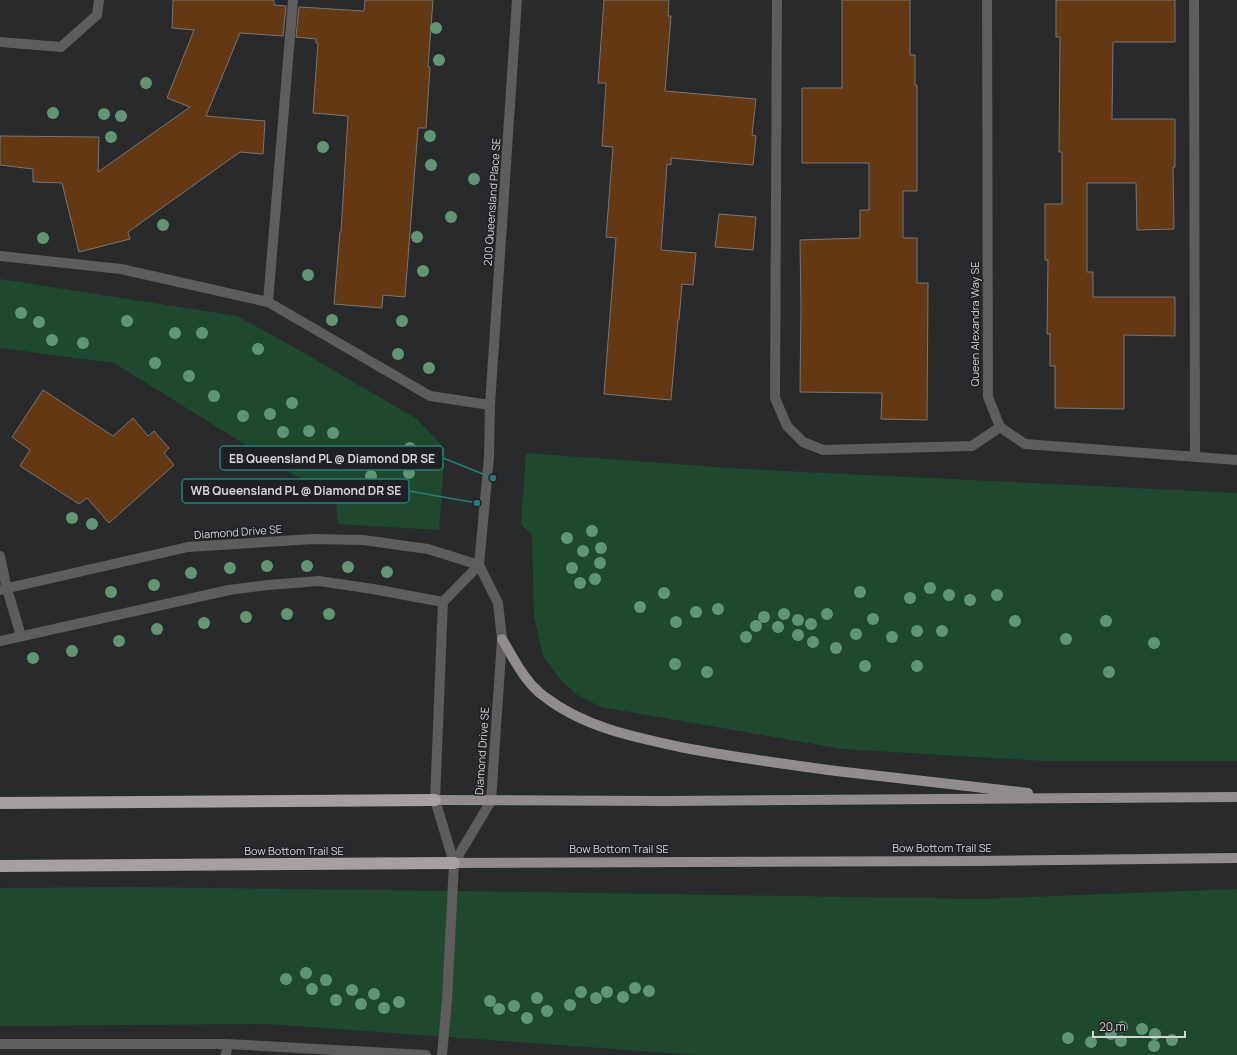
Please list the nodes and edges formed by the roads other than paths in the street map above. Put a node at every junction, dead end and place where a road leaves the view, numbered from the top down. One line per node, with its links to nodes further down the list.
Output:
1 (99, 0): 7 (street)
2 (293, 0): 9 (street)
3 (517, 0): 10 (street, 200 Queensland Place SE)
4 (777, 0): 11 (street)
5 (986, 0): 11 (street, Queen Alexandra Way SE)
6 (1194, 0): 12 (street)
7 (0, 42)
8 (0, 256): 9 (street)
9 (268, 302): 10 (street)
10 (490, 405): 15 (street, 200 Queensland Place SE)
11 (1000, 428): 12 (street)
12 (1195, 457): 13 (street)
13 (1237, 460)
14 (0, 556): 16 (street)
15 (479, 565): 16 (street, Diamond Drive SE); 17 (street); 19 (street, Diamond Drive SE)
16 (4, 589): 18 (street)
17 (443, 602): 18 (street); 23 (street)
18 (21, 636): 20 (street)
19 (502, 639): 22 (main road); 24 (street, Diamond Drive SE)
20 (0, 641)
21 (1237, 797): 22 (main road)
22 (1072, 799): 24 (main road)
23 (435, 800): 24 (main road); 25 (highway); 27 (street)
24 (491, 801): 27 (street, Diamond Drive SE)
25 (0, 803)
26 (1237, 858): 27 (main road, Bow Bottom Trail SE)
27 (454, 863): 28 (highway, Bow Bottom Trail SE); 33 (street)
28 (0, 866)
29 (0, 1044): 30 (street)
30 (227, 1044): 31 (street); 32 (street)
31 (226, 1055)
32 (426, 1055)
33 (442, 1055)

